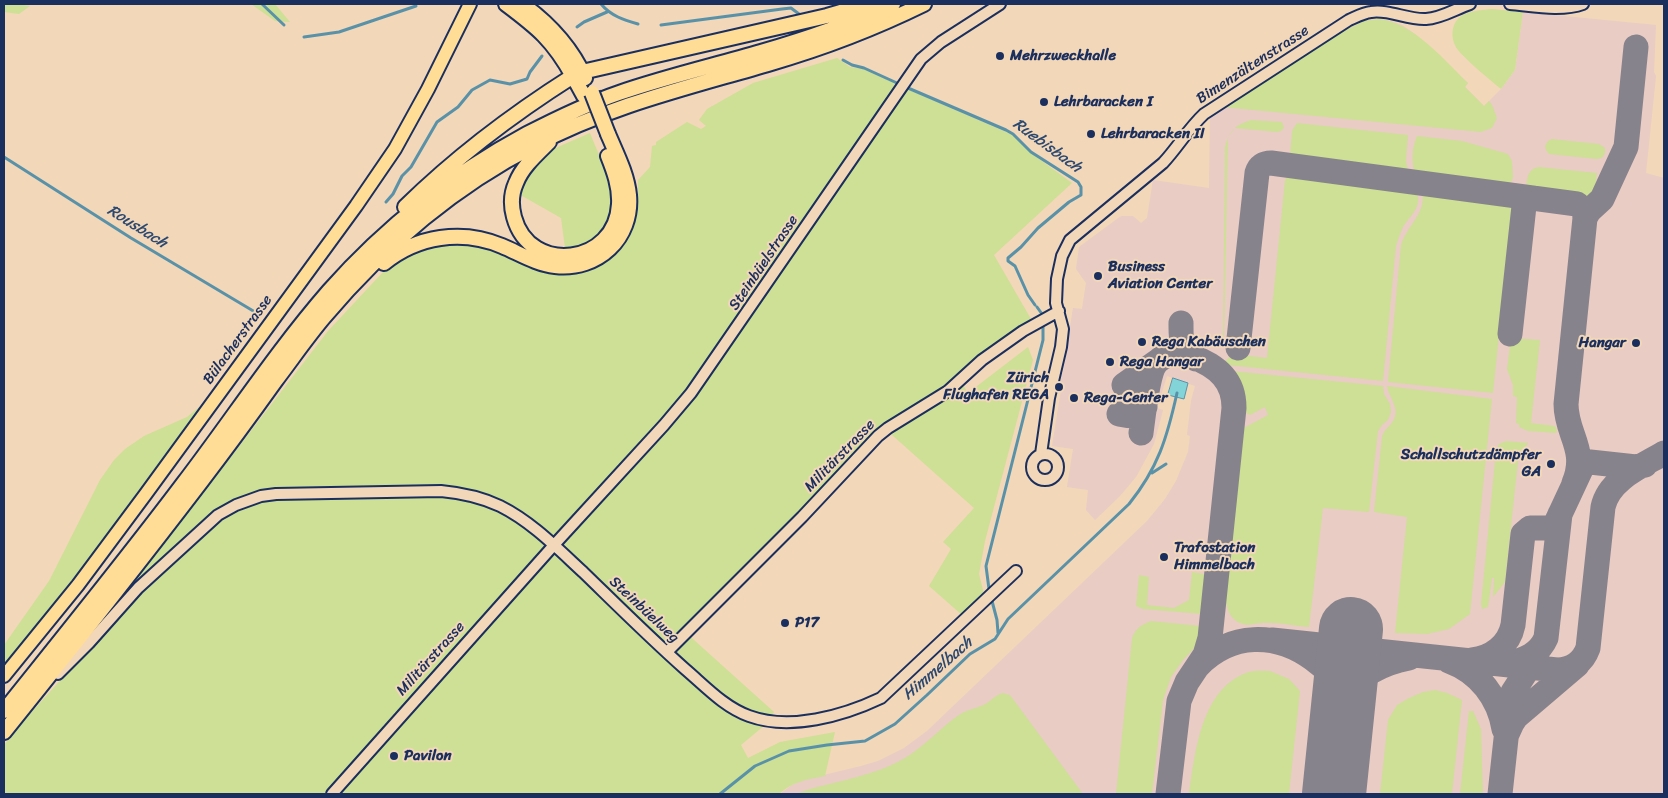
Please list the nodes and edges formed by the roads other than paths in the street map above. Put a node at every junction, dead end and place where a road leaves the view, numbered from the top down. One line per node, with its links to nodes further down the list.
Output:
1 (470, 4): 20 (main road, Bülacherstrasse)
2 (506, 4): 11 (highway)
3 (522, 4): 11 (highway)
4 (868, 4): 11 (highway)
5 (894, 4): 14 (highway)
6 (924, 4): 12 (highway)
7 (1000, 4): 17 (street, Steinbüelstrasse)
8 (1470, 4): 15 (street, Bimenzältenstrasse)
9 (1510, 4): 10 (street)
10 (1583, 4)
11 (578, 74): 13 (highway, bridge); 14 (highway)
12 (558, 133): 13 (highway); 14 (highway)
13 (604, 135): 14 (highway)
14 (333, 296): 21 (highway); 22 (highway)
15 (1059, 311): 16 (street, Bimenzältenstrasse); 19 (street, Militärstrasse)
16 (1042, 454)
17 (554, 545): 19 (street, Steinbüelweg); 21 (street, Steinbüelweg); 24 (street, Militärstrasse)
18 (1016, 571): 19 (street, Steinbüelweg)
19 (667, 652)
20 (4, 676)
21 (25, 706): 23 (highway)
22 (4, 711)
23 (4, 732)
24 (332, 794)

